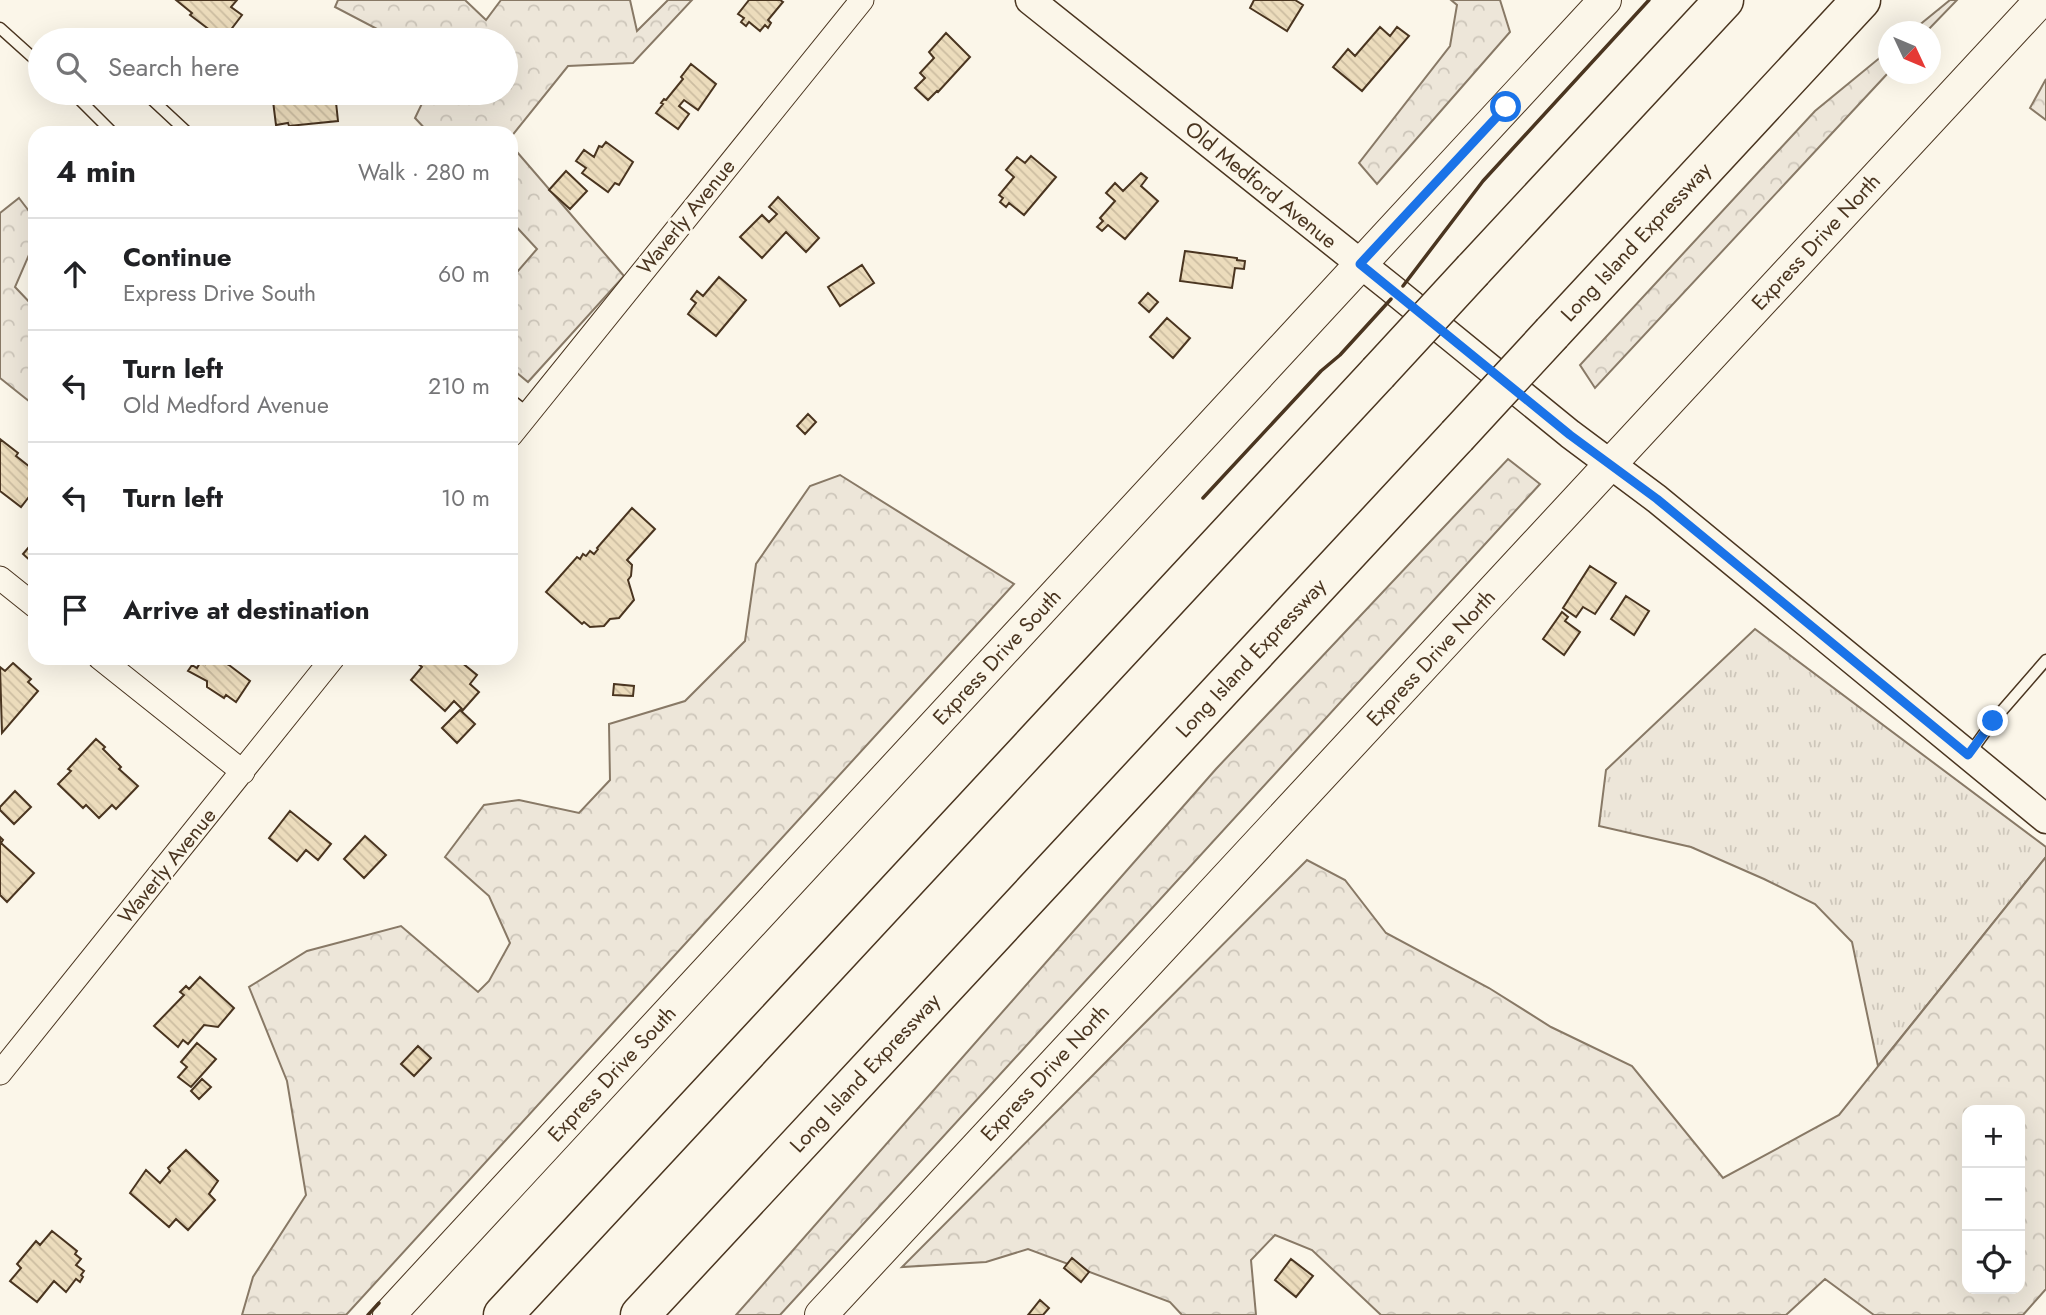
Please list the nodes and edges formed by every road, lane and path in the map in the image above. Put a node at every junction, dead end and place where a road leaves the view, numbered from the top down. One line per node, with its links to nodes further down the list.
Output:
1 (862, 0): 14 (street, Waverly Avenue)
2 (1030, 0): 13 (street, Old Medford Avenue)
3 (1605, 0): 13 (main road, Express Drive South)
4 (1724, 0): 26 (highway, bridge)
5 (1861, 0): 27 (highway, Long Island Expressway, bridge)
6 (2041, 0): 15 (main road, Express Drive North)
7 (0, 28): 8 (lane)
8 (28, 53)
9 (85, 105): 11 (lane)
10 (158, 105): 12 (lane)
11 (106, 126)
12 (180, 126)
13 (1360, 264): 15 (street, Old Medford Avenue); 25 (main road, Express Drive South)
14 (519, 407)
15 (1610, 464): 21 (street, Old Medford Avenue); 28 (main road, Express Drive North)
16 (0, 578): 17 (street)
17 (28, 600)
18 (2046, 660): 21 (lane)
19 (109, 665): 22 (street)
20 (327, 665): 22 (street, Waverly Avenue)
21 (1968, 755): 23 (street, Old Medford Avenue)
22 (243, 772): 24 (street, Waverly Avenue)
23 (2046, 819)
24 (0, 1073)
25 (389, 1315)
26 (503, 1315)
27 (639, 1315)
28 (821, 1315)

